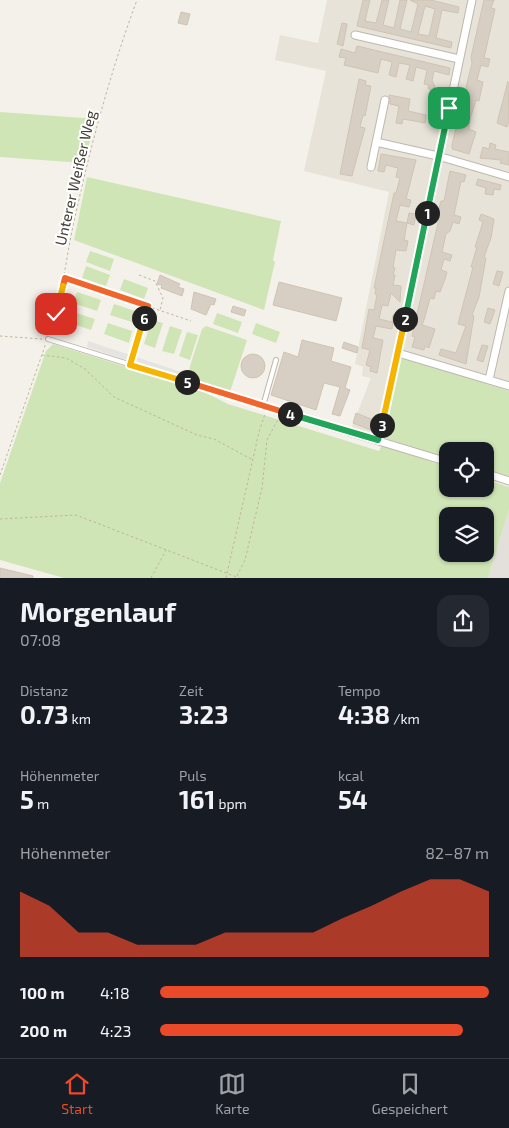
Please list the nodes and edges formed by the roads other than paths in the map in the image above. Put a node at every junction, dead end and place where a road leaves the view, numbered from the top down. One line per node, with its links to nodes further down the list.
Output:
1 (472, 0): 3 (street)
2 (355, 35): 3 (street)
3 (459, 59): 6 (street)
4 (385, 100): 5 (street)
5 (376, 142): 6 (street); 7 (street)
6 (438, 156): 8 (street); 13 (street)
7 (370, 167)
8 (509, 177)
9 (509, 291): 10 (street)
10 (508, 304): 13 (street)
11 (48, 339): 15 (lane)
12 (276, 360): 15 (lane)
13 (489, 380): 14 (street)
14 (509, 386)
15 (263, 406): 16 (lane)
16 (286, 413): 17 (street)
17 (439, 459)
18 (494, 476): 19 (street)
19 (509, 481)

